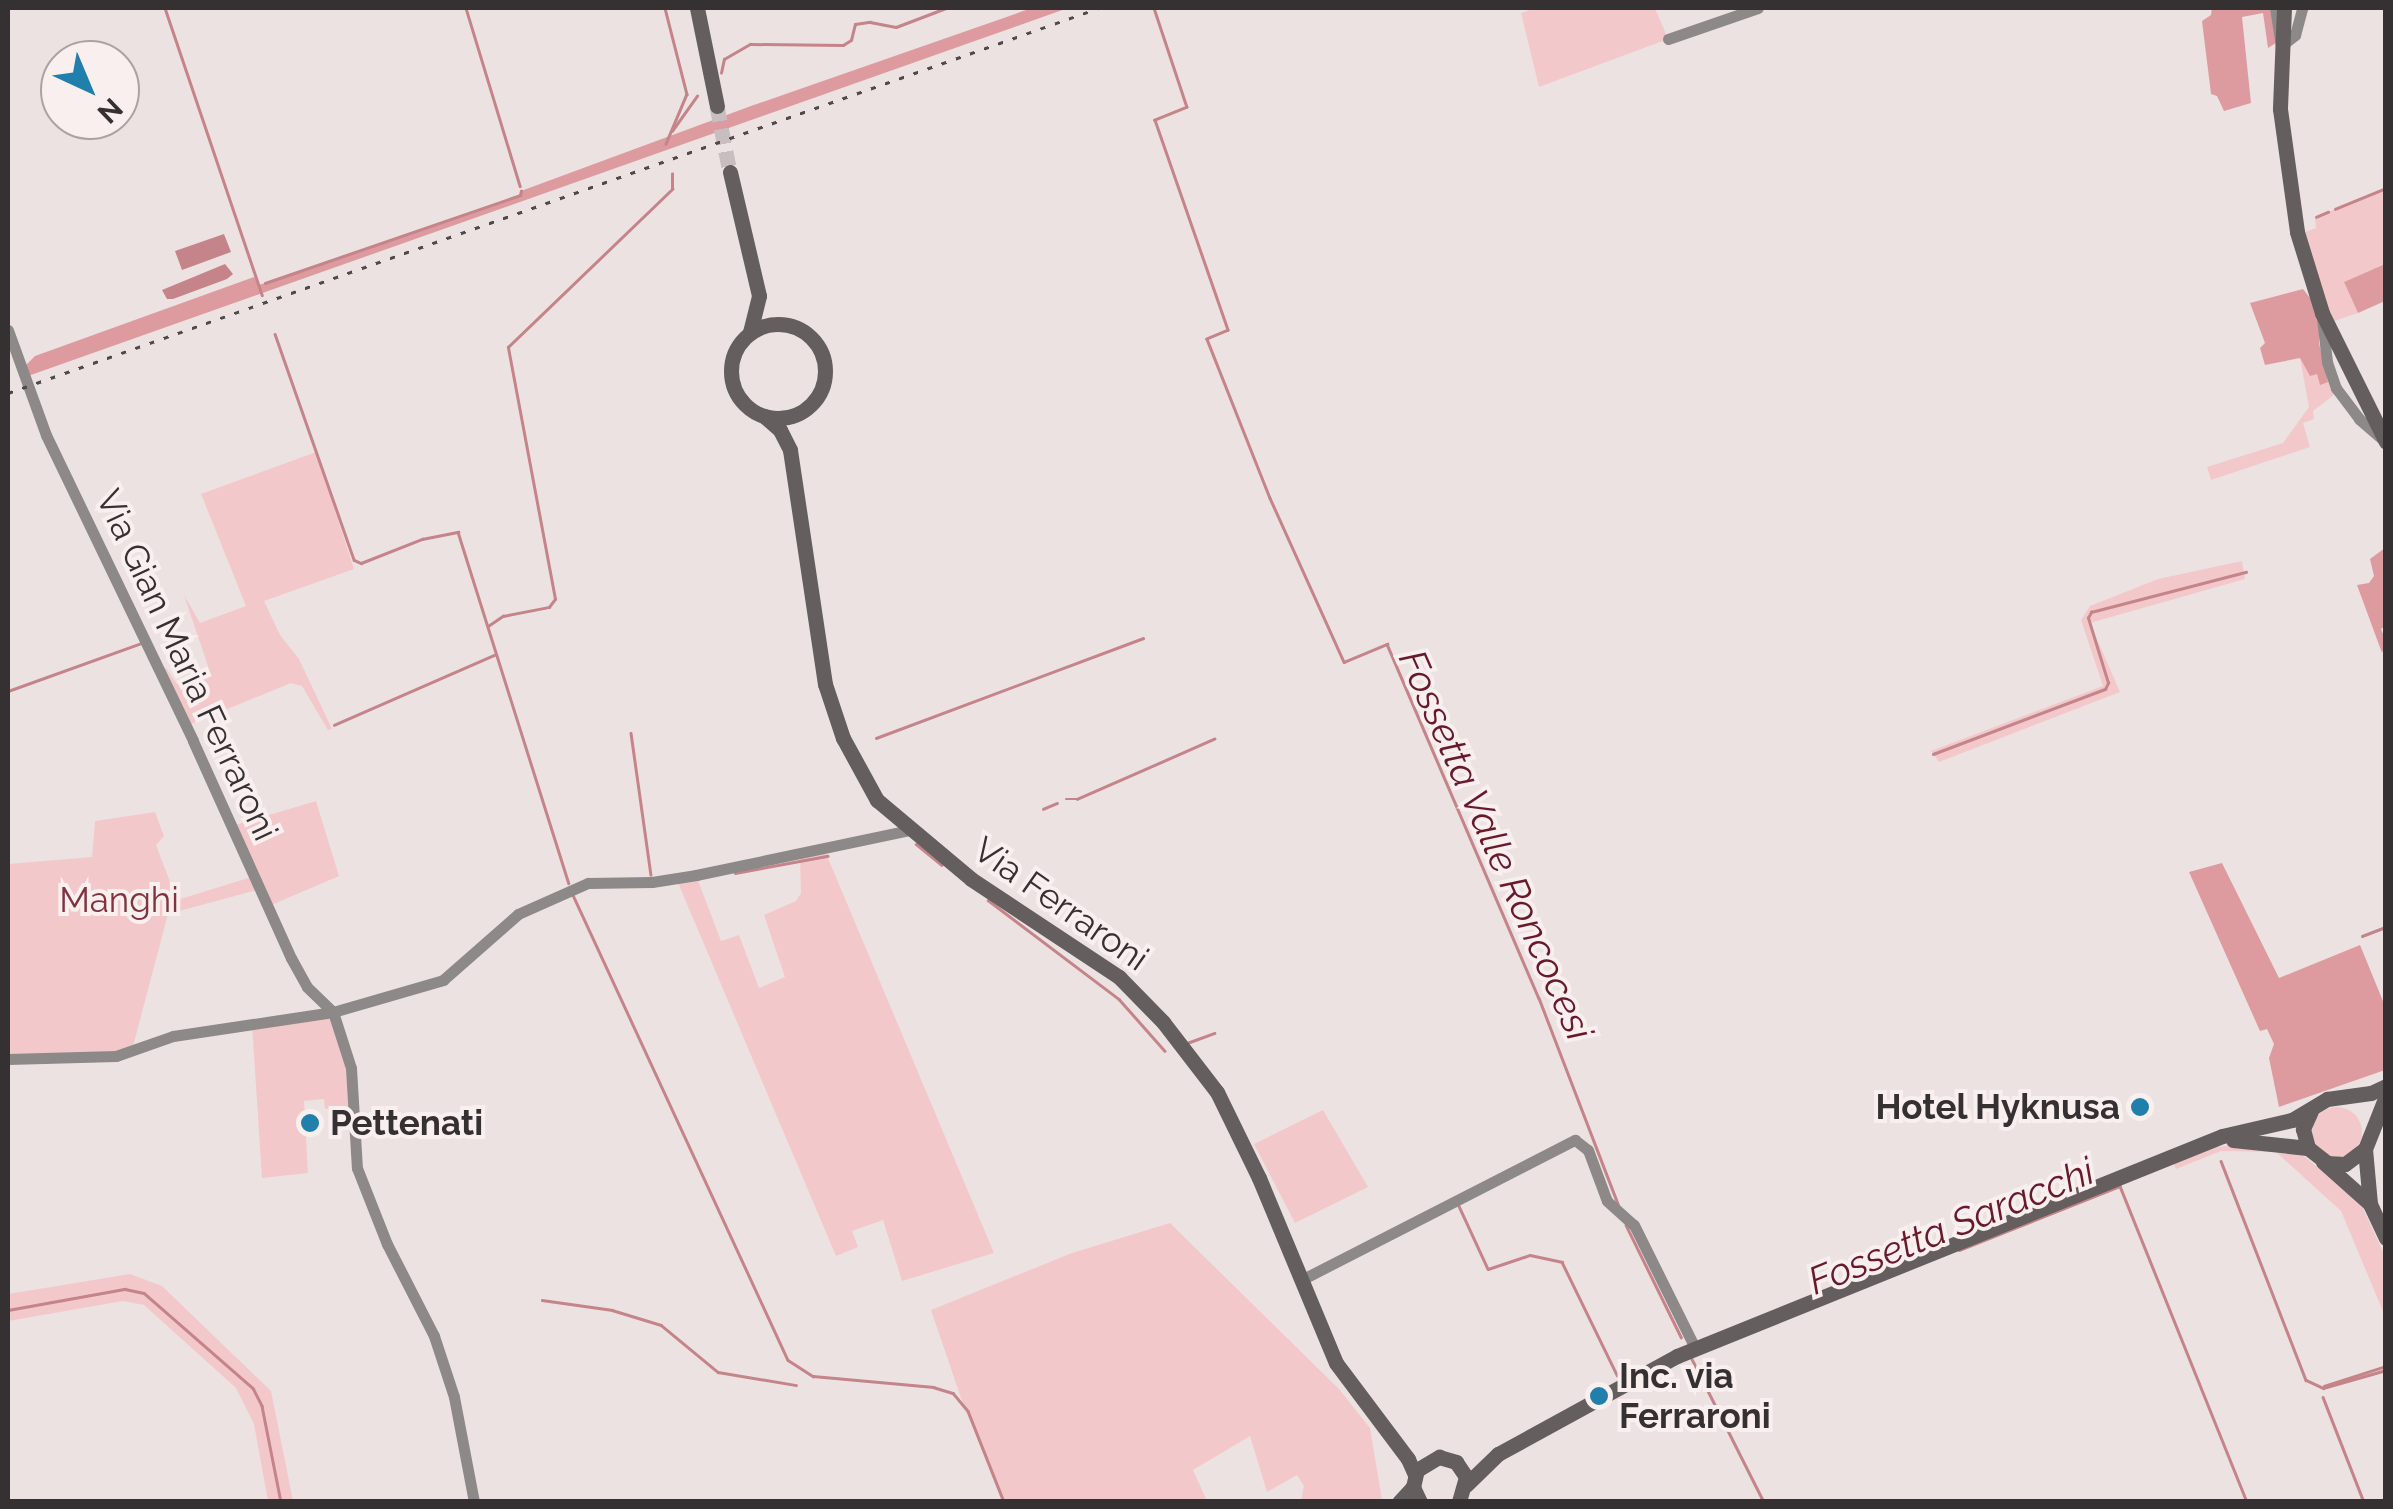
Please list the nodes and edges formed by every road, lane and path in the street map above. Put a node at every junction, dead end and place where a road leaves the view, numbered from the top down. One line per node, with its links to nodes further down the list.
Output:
1 (697, 8): 8 (main road)
2 (1758, 8): 6 (street)
3 (2275, 8): 7 (street)
4 (2284, 8): 7 (main road)
5 (2302, 8): 7 (street)
6 (1668, 39)
7 (2281, 46): 16 (main road)
8 (717, 106)
9 (730, 172): 10 (main road)
10 (760, 296): 11 (main road); 13 (main road)
11 (784, 324): 13 (main road); 14 (main road)
12 (8, 330): 19 (street, Via Gian Maria Ferraroni)
13 (750, 332): 15 (main road)
14 (798, 414): 15 (main road); 17 (main road, Via Ferraroni)
15 (764, 416): 17 (main road, Via Ferraroni)
16 (2385, 442)
17 (790, 450): 18 (main road, Via Ferraroni)
18 (910, 830): 19 (street); 33 (main road, Via Ferraroni)
19 (333, 1012): 20 (street); 41 (street, Via Gian Maria Ferraroni)
20 (8, 1059)
21 (2386, 1086): 23 (main road)
22 (2386, 1096): 26 (main road)
23 (2346, 1098): 24 (main road); 26 (main road)
24 (2311, 1110): 25 (main road); 30 (main road)
25 (2279, 1123): 27 (main road); 28 (street)
26 (2370, 1128): 29 (main road)
27 (2211, 1142): 28 (main road); 34 (main road)
28 (2290, 1144): 30 (main road)
29 (2366, 1149): 30 (main road); 31 (main road)
30 (2314, 1154): 31 (main road)
31 (2370, 1204): 32 (main road)
32 (2386, 1238)
33 (1301, 1280): 34 (street); 35 (main road, Via Ferraroni)
34 (1695, 1348): 36 (main road)
35 (1396, 1442): 37 (main road, Via Ferraroni); 40 (main road, Via Ferraroni)
36 (1498, 1454): 38 (main road); 39 (main road)
37 (1434, 1458): 38 (main road, Via Ferraroni); 40 (main road)
38 (1456, 1462): 39 (main road)
39 (1466, 1485): 43 (main road)
40 (1416, 1488): 42 (main road)
41 (474, 1502)
42 (1399, 1502)
43 (1459, 1502)

